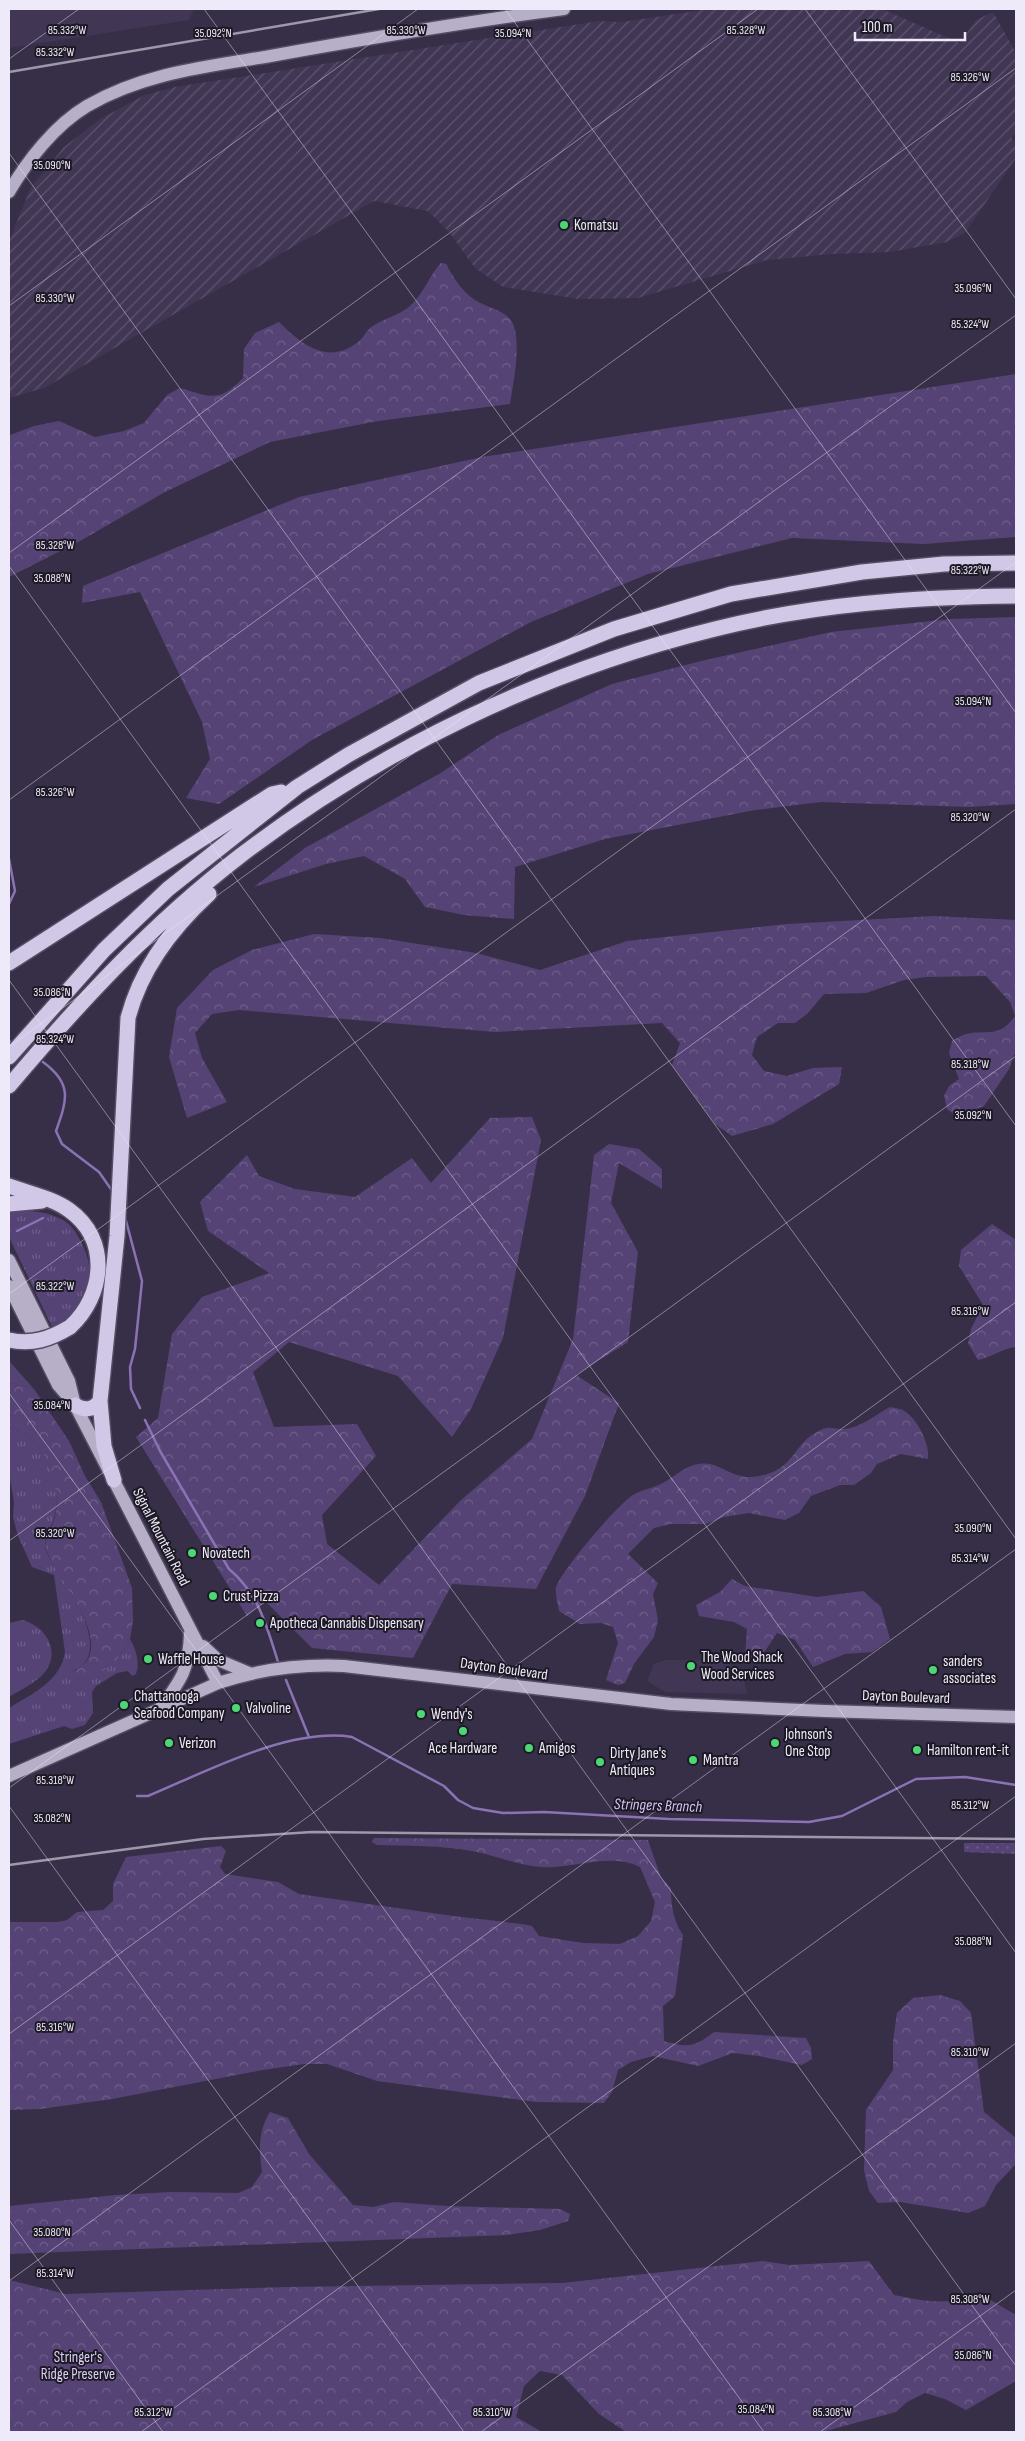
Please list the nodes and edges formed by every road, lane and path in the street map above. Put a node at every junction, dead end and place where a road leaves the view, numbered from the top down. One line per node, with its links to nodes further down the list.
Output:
1 (564, 9): 2 (main road)
2 (9, 192)
3 (1016, 563): 5 (highway)
4 (1016, 596): 6 (highway)
5 (297, 787): 7 (highway); 8 (highway)
6 (238, 858): 9 (highway); 16 (highway)
7 (9, 962)
8 (9, 1057)
9 (9, 1086)
10 (9, 1186): 11 (highway)
11 (48, 1200): 12 (highway); 15 (highway, bridge)
12 (9, 1204)
13 (9, 1260): 17 (main road, Signal Mountain Road)
14 (9, 1286): 17 (main road, Signal Mountain Road)
15 (9, 1340)
16 (100, 1401): 17 (highway); 18 (highway)
17 (75, 1405): 18 (main road, Signal Mountain Road)
18 (114, 1480): 19 (main road, Signal Mountain Road)
19 (190, 1630): 20 (main road); 21 (main road, Signal Mountain Road); 22 (main road)
20 (249, 1673): 21 (main road, Dayton Boulevard); 23 (main road, Dayton Boulevard)
21 (218, 1683): 22 (main road, Dayton Boulevard)
22 (161, 1707): 24 (main road, Dayton Boulevard)
23 (1016, 1717)
24 (9, 1776)

